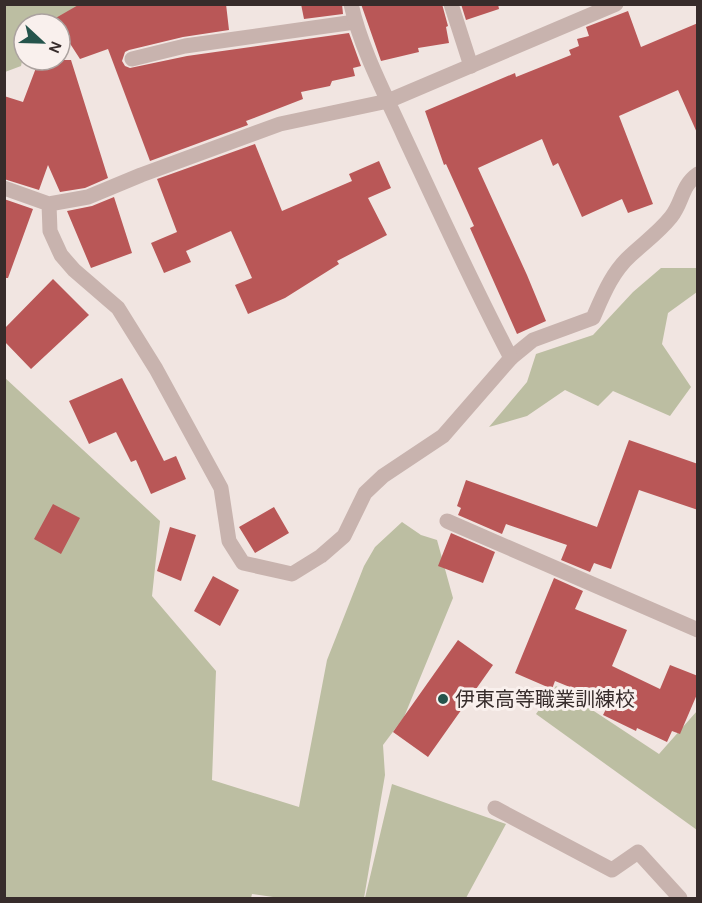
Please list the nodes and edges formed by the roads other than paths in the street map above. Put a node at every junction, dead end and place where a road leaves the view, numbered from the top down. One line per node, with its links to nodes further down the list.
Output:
1 (351, 4): 4 (street)
2 (451, 4): 6 (street)
3 (616, 4): 6 (street)
4 (355, 22): 5 (street); 7 (street)
5 (132, 59)
6 (471, 66): 7 (street)
7 (388, 101): 10 (street); 11 (street)
8 (698, 174): 11 (street)
9 (4, 188): 10 (street)
10 (49, 204): 11 (street)
11 (511, 358)
12 (447, 521): 13 (street)
13 (698, 630)
14 (495, 808): 15 (street)
15 (680, 898)

